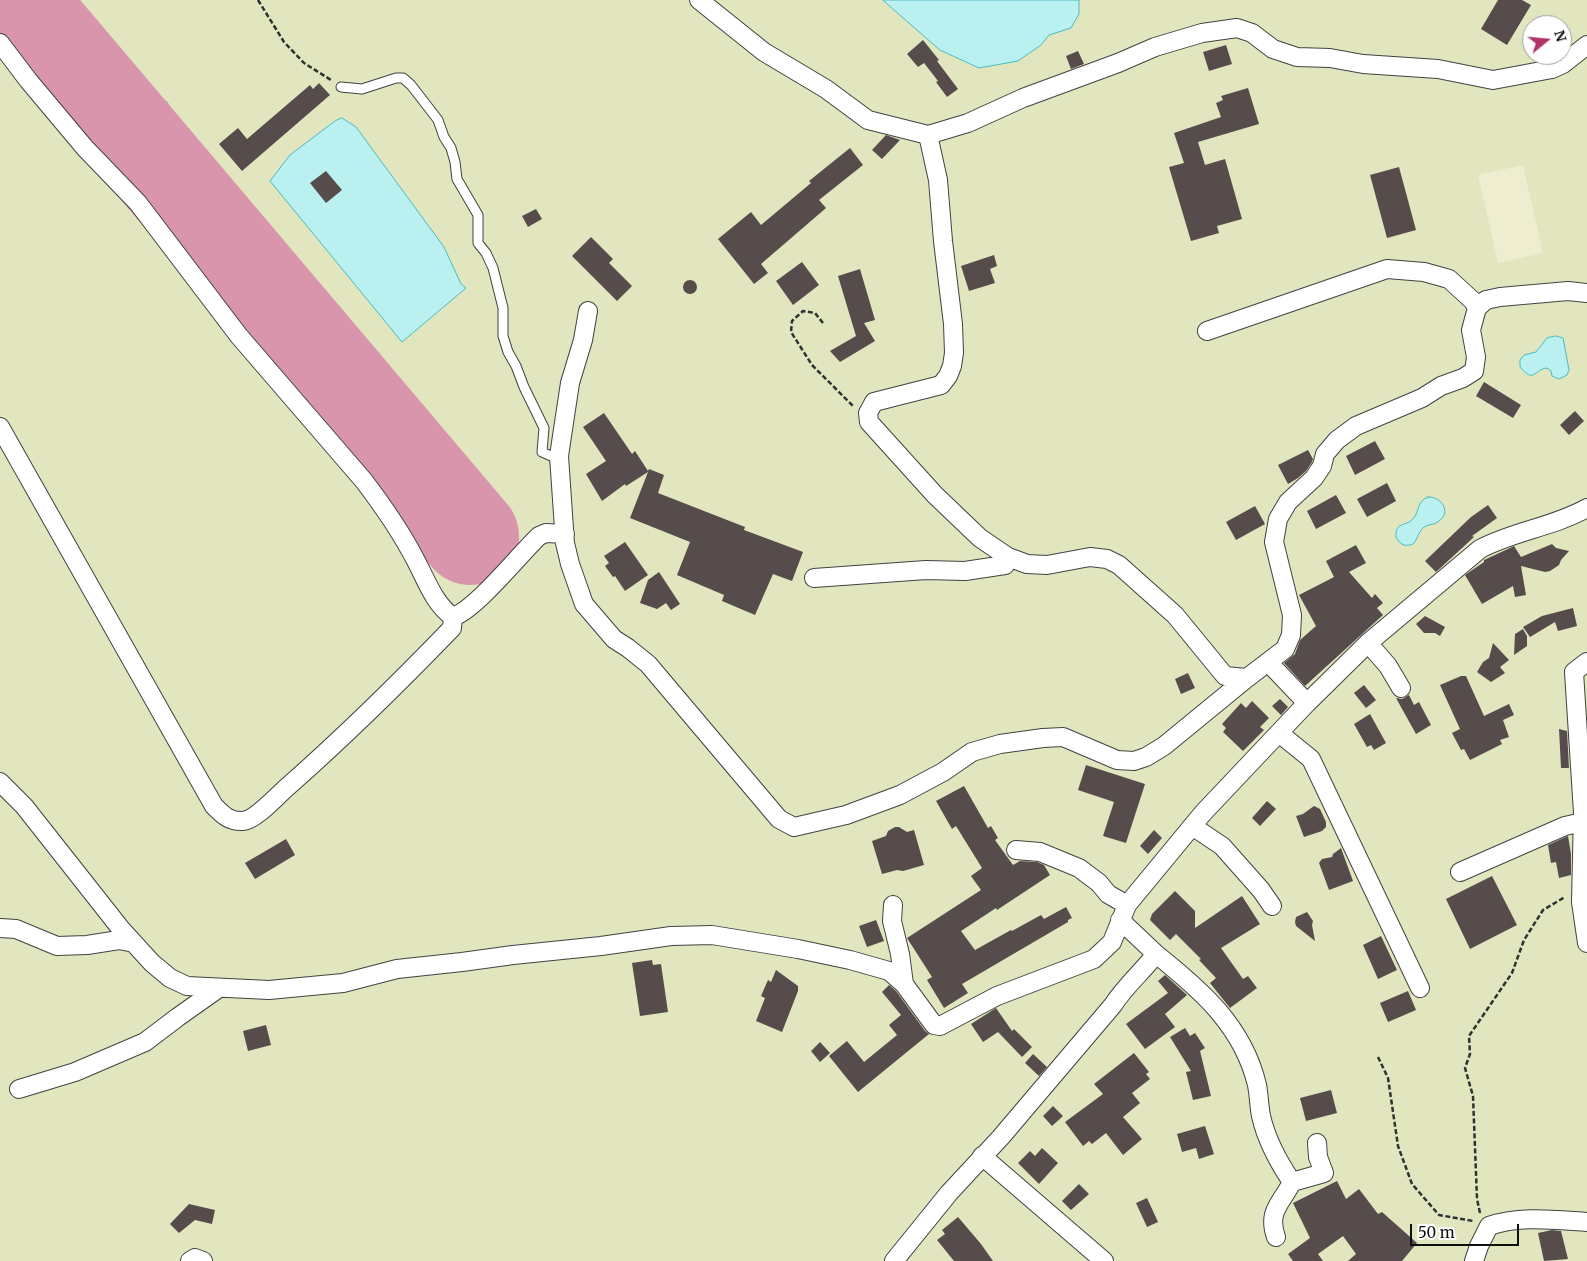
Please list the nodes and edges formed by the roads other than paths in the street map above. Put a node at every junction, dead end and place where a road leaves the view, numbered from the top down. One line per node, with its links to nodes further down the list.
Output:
1 (699, 0): 5 (street)
2 (0, 43): 16 (street)
3 (1587, 45): 5 (street)
4 (341, 87): 11 (lane)
5 (928, 135): 14 (street)
6 (1587, 293): 7 (street)
7 (1477, 308): 9 (street); 18 (street)
8 (588, 311): 11 (street)
9 (1207, 331)
10 (0, 427): 16 (street)
11 (560, 460): 13 (street)
12 (1587, 508): 17 (street)
13 (565, 534): 16 (street); 20 (street)
14 (1008, 557): 15 (street); 20 (street)
15 (814, 578)
16 (453, 617)
17 (1368, 644): 21 (street); 22 (street)
18 (1268, 662): 20 (street); 22 (street)
19 (1587, 662): 24 (street)
20 (1247, 678)
21 (1401, 688)
22 (1307, 703): 23 (street)
23 (1279, 733): 27 (street); 39 (street)
24 (1583, 738): 26 (street)
25 (0, 782): 35 (street)
26 (1585, 822): 29 (street); 34 (street)
27 (1192, 826): 31 (street); 32 (street)
28 (1016, 850): 32 (street)
29 (1460, 872)
30 (893, 905): 37 (street)
31 (1272, 906)
32 (1123, 912): 36 (street); 37 (street)
33 (0, 928): 35 (street)
34 (1587, 943)
35 (134, 944): 38 (street)
36 (1156, 954): 42 (street); 43 (street)
37 (904, 984): 38 (street)
38 (220, 988): 40 (street)
39 (1420, 988)
40 (19, 1089)
41 (1317, 1143): 43 (street)
42 (982, 1156): 48 (street); 49 (street)
43 (1292, 1182): 45 (street)
44 (1587, 1222): 50 (street)
45 (1276, 1237)
46 (190, 1261): 47 (street)
47 (203, 1261)
48 (894, 1261)
49 (1104, 1261)
50 (1474, 1261)

